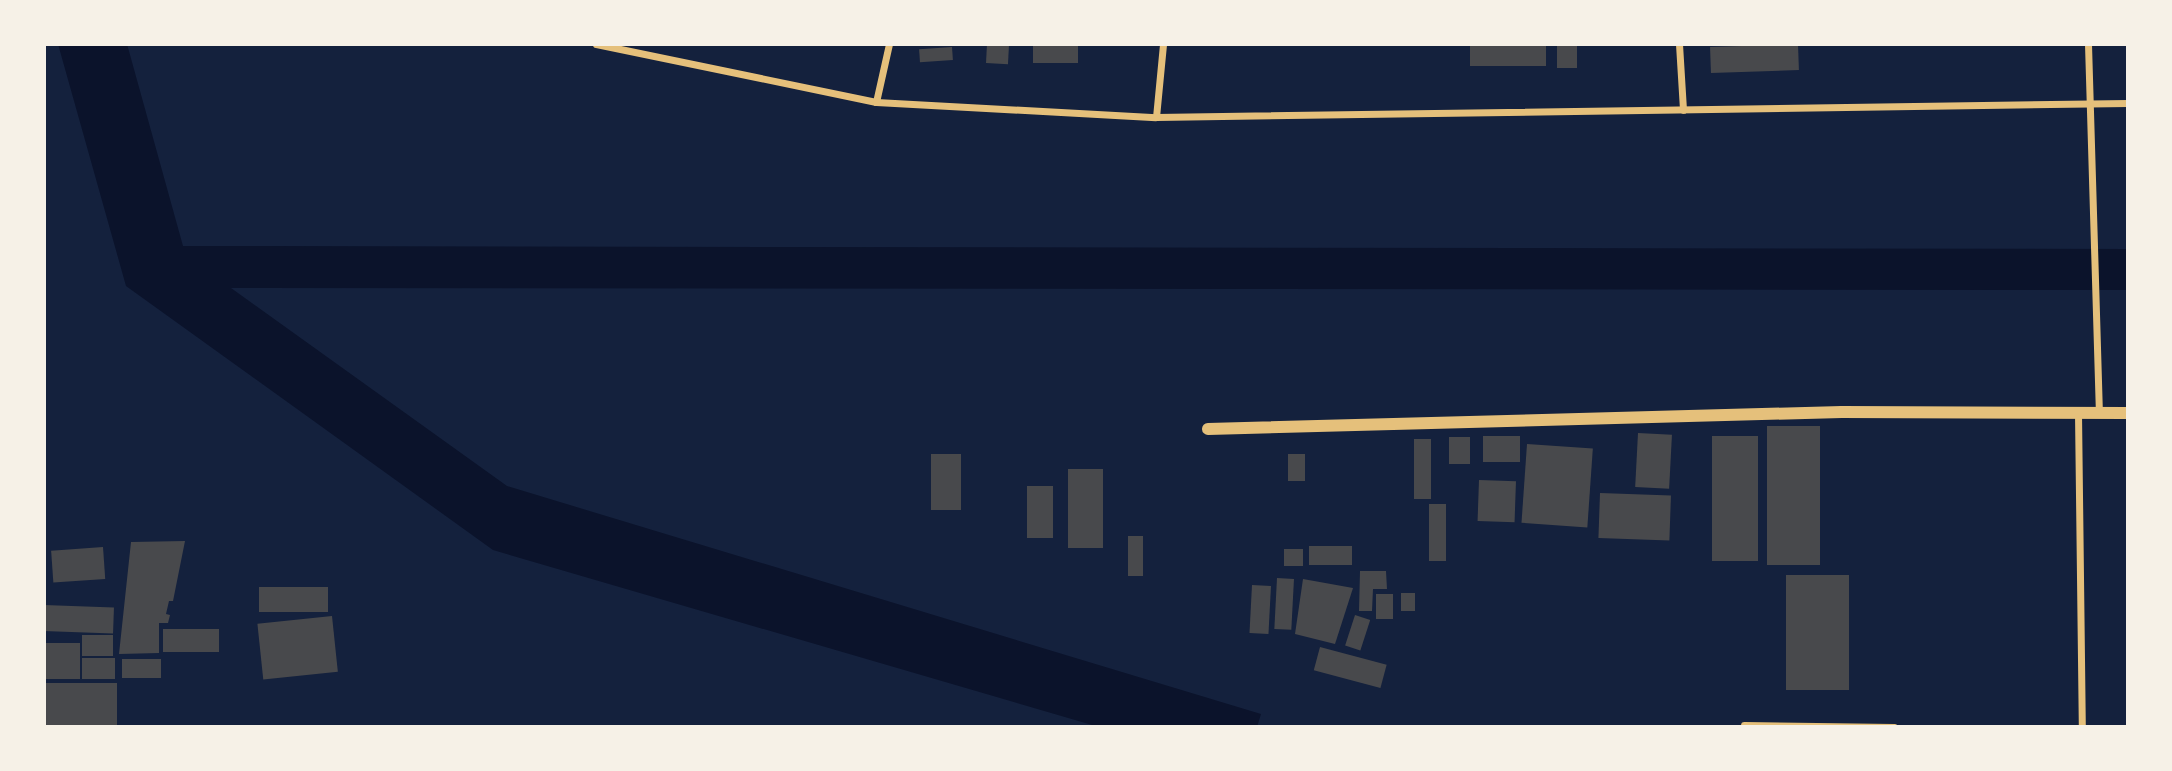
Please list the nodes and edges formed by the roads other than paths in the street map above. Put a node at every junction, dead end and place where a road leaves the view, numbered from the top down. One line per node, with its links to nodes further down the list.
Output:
1 (597, 44): 6 (street)
2 (889, 44): 6 (street)
3 (1163, 44): 10 (street)
4 (1679, 44): 9 (street)
5 (2088, 44): 7 (street)
6 (876, 102): 10 (street)
7 (2088, 103): 8 (street); 9 (street); 12 (street)
8 (2128, 103)
9 (1683, 110): 10 (street)
10 (1156, 117)
11 (2078, 413): 12 (street); 14 (street); 17 (street)
12 (2099, 413): 13 (street)
13 (2128, 413)
14 (1208, 429)
15 (1744, 725): 16 (street)
16 (1894, 727)
17 (2082, 727)

